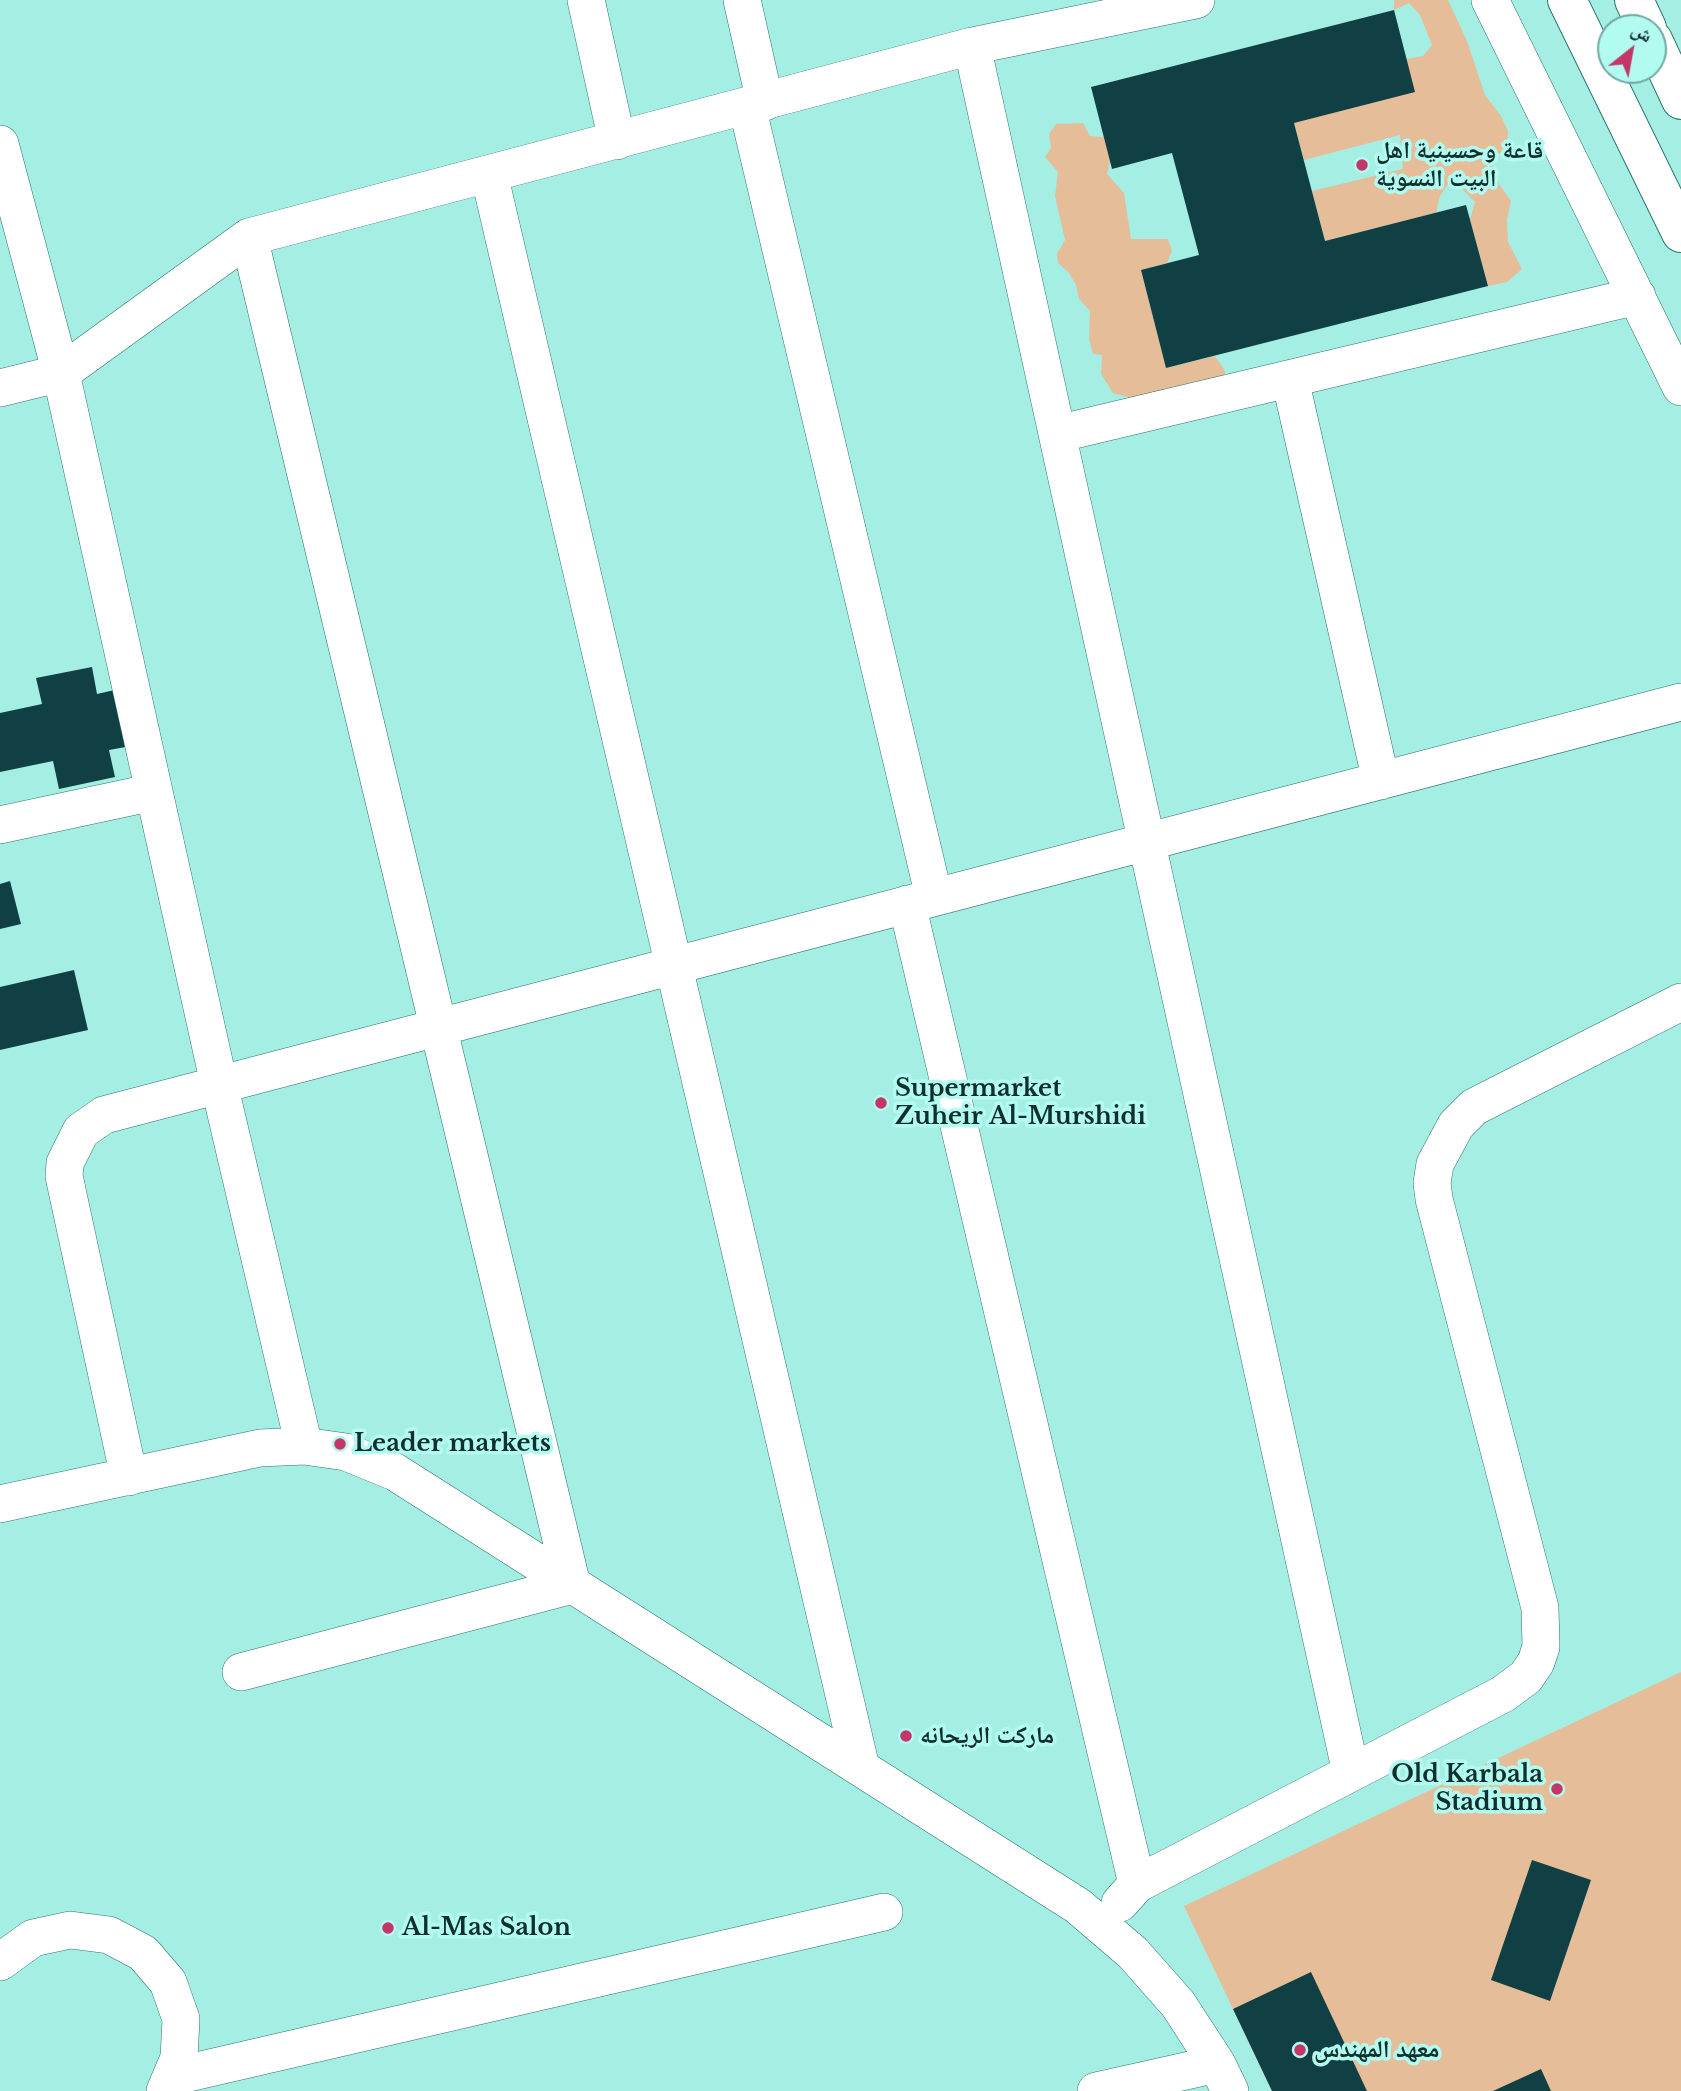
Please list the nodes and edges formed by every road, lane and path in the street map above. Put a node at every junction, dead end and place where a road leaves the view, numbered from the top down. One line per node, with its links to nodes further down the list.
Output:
1 (586, 0): 10 (street)
2 (742, 0): 9 (street)
3 (1196, 0): 6 (street)
4 (1490, 0): 15 (street)
5 (1567, 0): 13 (street)
6 (972, 46): 9 (street); 20 (street)
7 (1667, 70): 8 (street)
8 (1681, 100)
9 (756, 104): 10 (street); 26 (street)
10 (617, 141): 12 (street)
11 (0, 144): 16 (street)
12 (489, 174): 14 (street); 27 (street)
13 (1681, 233)
14 (249, 237): 16 (street); 29 (street)
15 (1637, 296): 17 (street); 18 (street)
16 (61, 373): 19 (street); 23 (street)
17 (1290, 379): 20 (street); 22 (street)
18 (1681, 387)
19 (0, 388)
20 (1057, 434): 25 (street)
21 (1681, 702): 22 (street)
22 (1381, 781): 25 (street)
23 (154, 792): 24 (street); 30 (street)
24 (0, 825)
25 (1146, 842): 26 (street); 37 (street)
26 (921, 900): 27 (street); 38 (street)
27 (673, 965): 29 (street); 36 (street)
28 (1681, 1002): 37 (street)
29 (438, 1026): 30 (street); 34 (street)
30 (219, 1084): 31 (street); 32 (street)
31 (303, 1446): 32 (street); 34 (street)
32 (129, 1477): 33 (street)
33 (0, 1504)
34 (572, 1585): 35 (street); 36 (street)
35 (241, 1672)
36 (861, 1768): 40 (street)
37 (1350, 1773): 38 (street)
38 (1137, 1884): 40 (street)
39 (884, 1912): 43 (street)
40 (1100, 1925): 42 (street)
41 (0, 1962): 43 (street)
42 (1224, 2077): 44 (street)
43 (168, 2084)
44 (1096, 2091)

